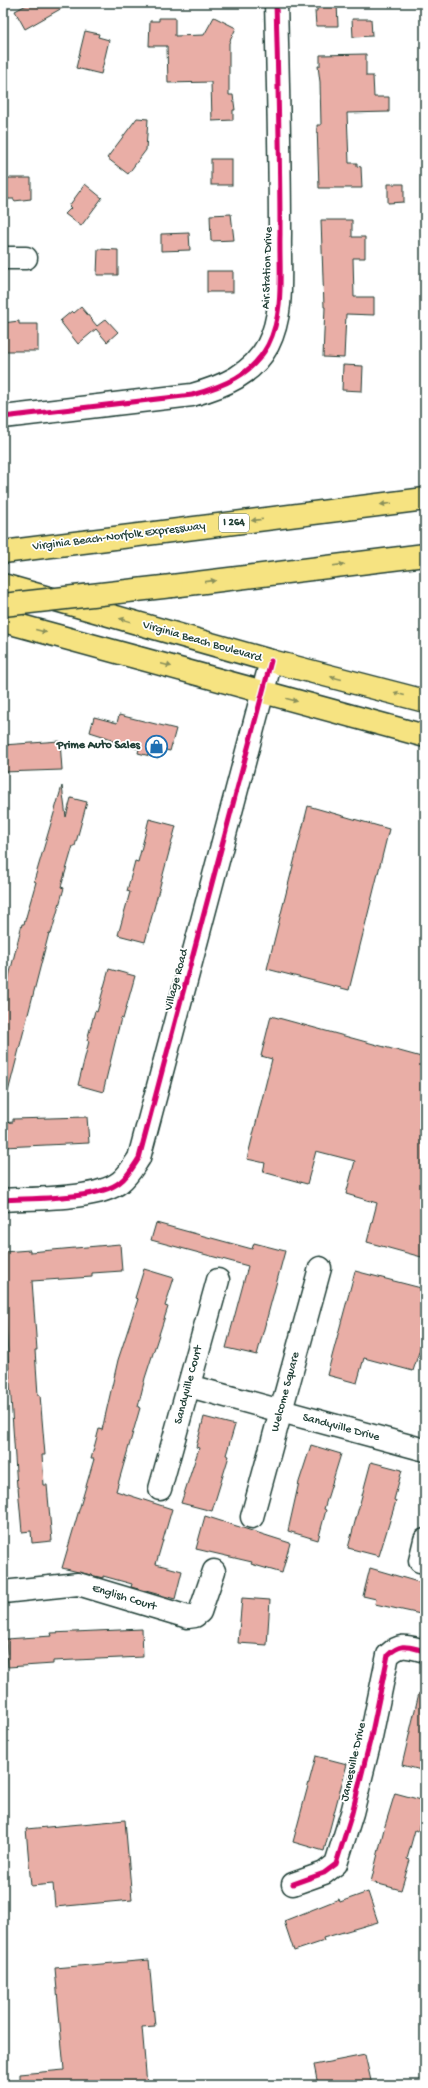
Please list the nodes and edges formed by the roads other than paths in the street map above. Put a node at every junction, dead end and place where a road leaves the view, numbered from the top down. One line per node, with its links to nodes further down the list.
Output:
1 (276, 3): 4 (street, Air Station Drive)
2 (3, 258): 3 (street)
3 (26, 258)
4 (3, 417)
5 (425, 499): 6 (main road, Virginia Beach-Norfolk Expressway / I 264, one-way to 6)
6 (3, 552)
7 (425, 554): 9 (main road, one-way to 7, bridge)
8 (3, 585): 11 (main road, Virginia Beach Boulevard, one-way to 8)
9 (3, 605)
10 (3, 621): 12 (main road, one-way to 12)
11 (271, 661): 12 (street, Village Road); 13 (main road, Virginia Beach Boulevard, one-way to 11)
12 (262, 692): 14 (main road, one-way to 14); 15 (street, Village Road)
13 (425, 701)
14 (425, 736)
15 (3, 1200)
16 (320, 1268): 19 (street, Welcome Square)
17 (218, 1280): 18 (street, Sandyville Court)
18 (189, 1386): 19 (street, Sandyville Drive); 21 (street, Sandyville Court)
19 (281, 1411): 20 (street, Sandyville Drive); 22 (street, Welcome Square)
20 (425, 1450)
21 (160, 1489)
22 (252, 1517)
23 (425, 1540): 24 (street)
24 (420, 1561)
25 (214, 1571): 26 (street, English Court)
26 (3, 1592)
27 (425, 1651): 28 (street, Jamesville Drive)
28 (292, 1884)

